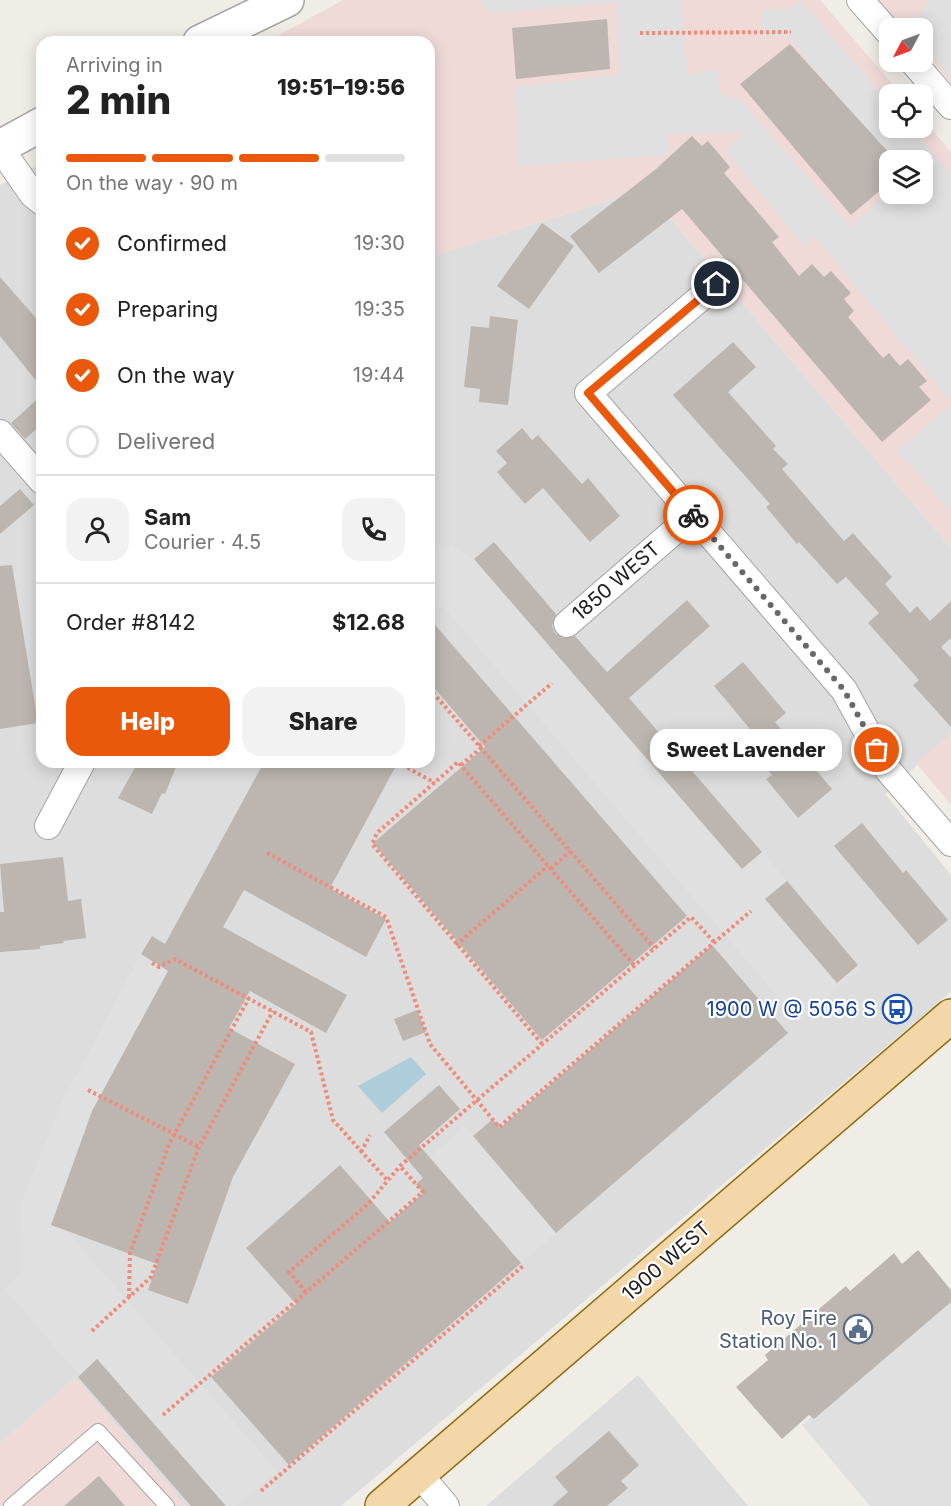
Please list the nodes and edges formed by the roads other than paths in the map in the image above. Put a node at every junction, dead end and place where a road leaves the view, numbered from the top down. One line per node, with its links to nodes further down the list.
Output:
1 (287, 0): 4 (street)
2 (860, 0): 3 (street)
3 (879, 22)
4 (212, 36)
5 (922, 72): 6 (street)
6 (951, 106)
7 (36, 127): 8 (street)
8 (0, 147): 9 (street)
9 (36, 197)
10 (717, 284): 13 (street)
11 (0, 433): 12 (street)
12 (36, 474)
13 (693, 515): 14 (street, 1850 WEST); 17 (street)
14 (567, 624)
15 (79, 768): 16 (street)
16 (48, 826)
17 (951, 843)
18 (951, 1016): 19 (main road, 1900 WEST)
19 (419, 1474): 22 (main road, 1900 WEST); 23 (street)
20 (10, 1506): 21 (lane)
21 (167, 1506)
22 (382, 1506)
23 (446, 1506)

